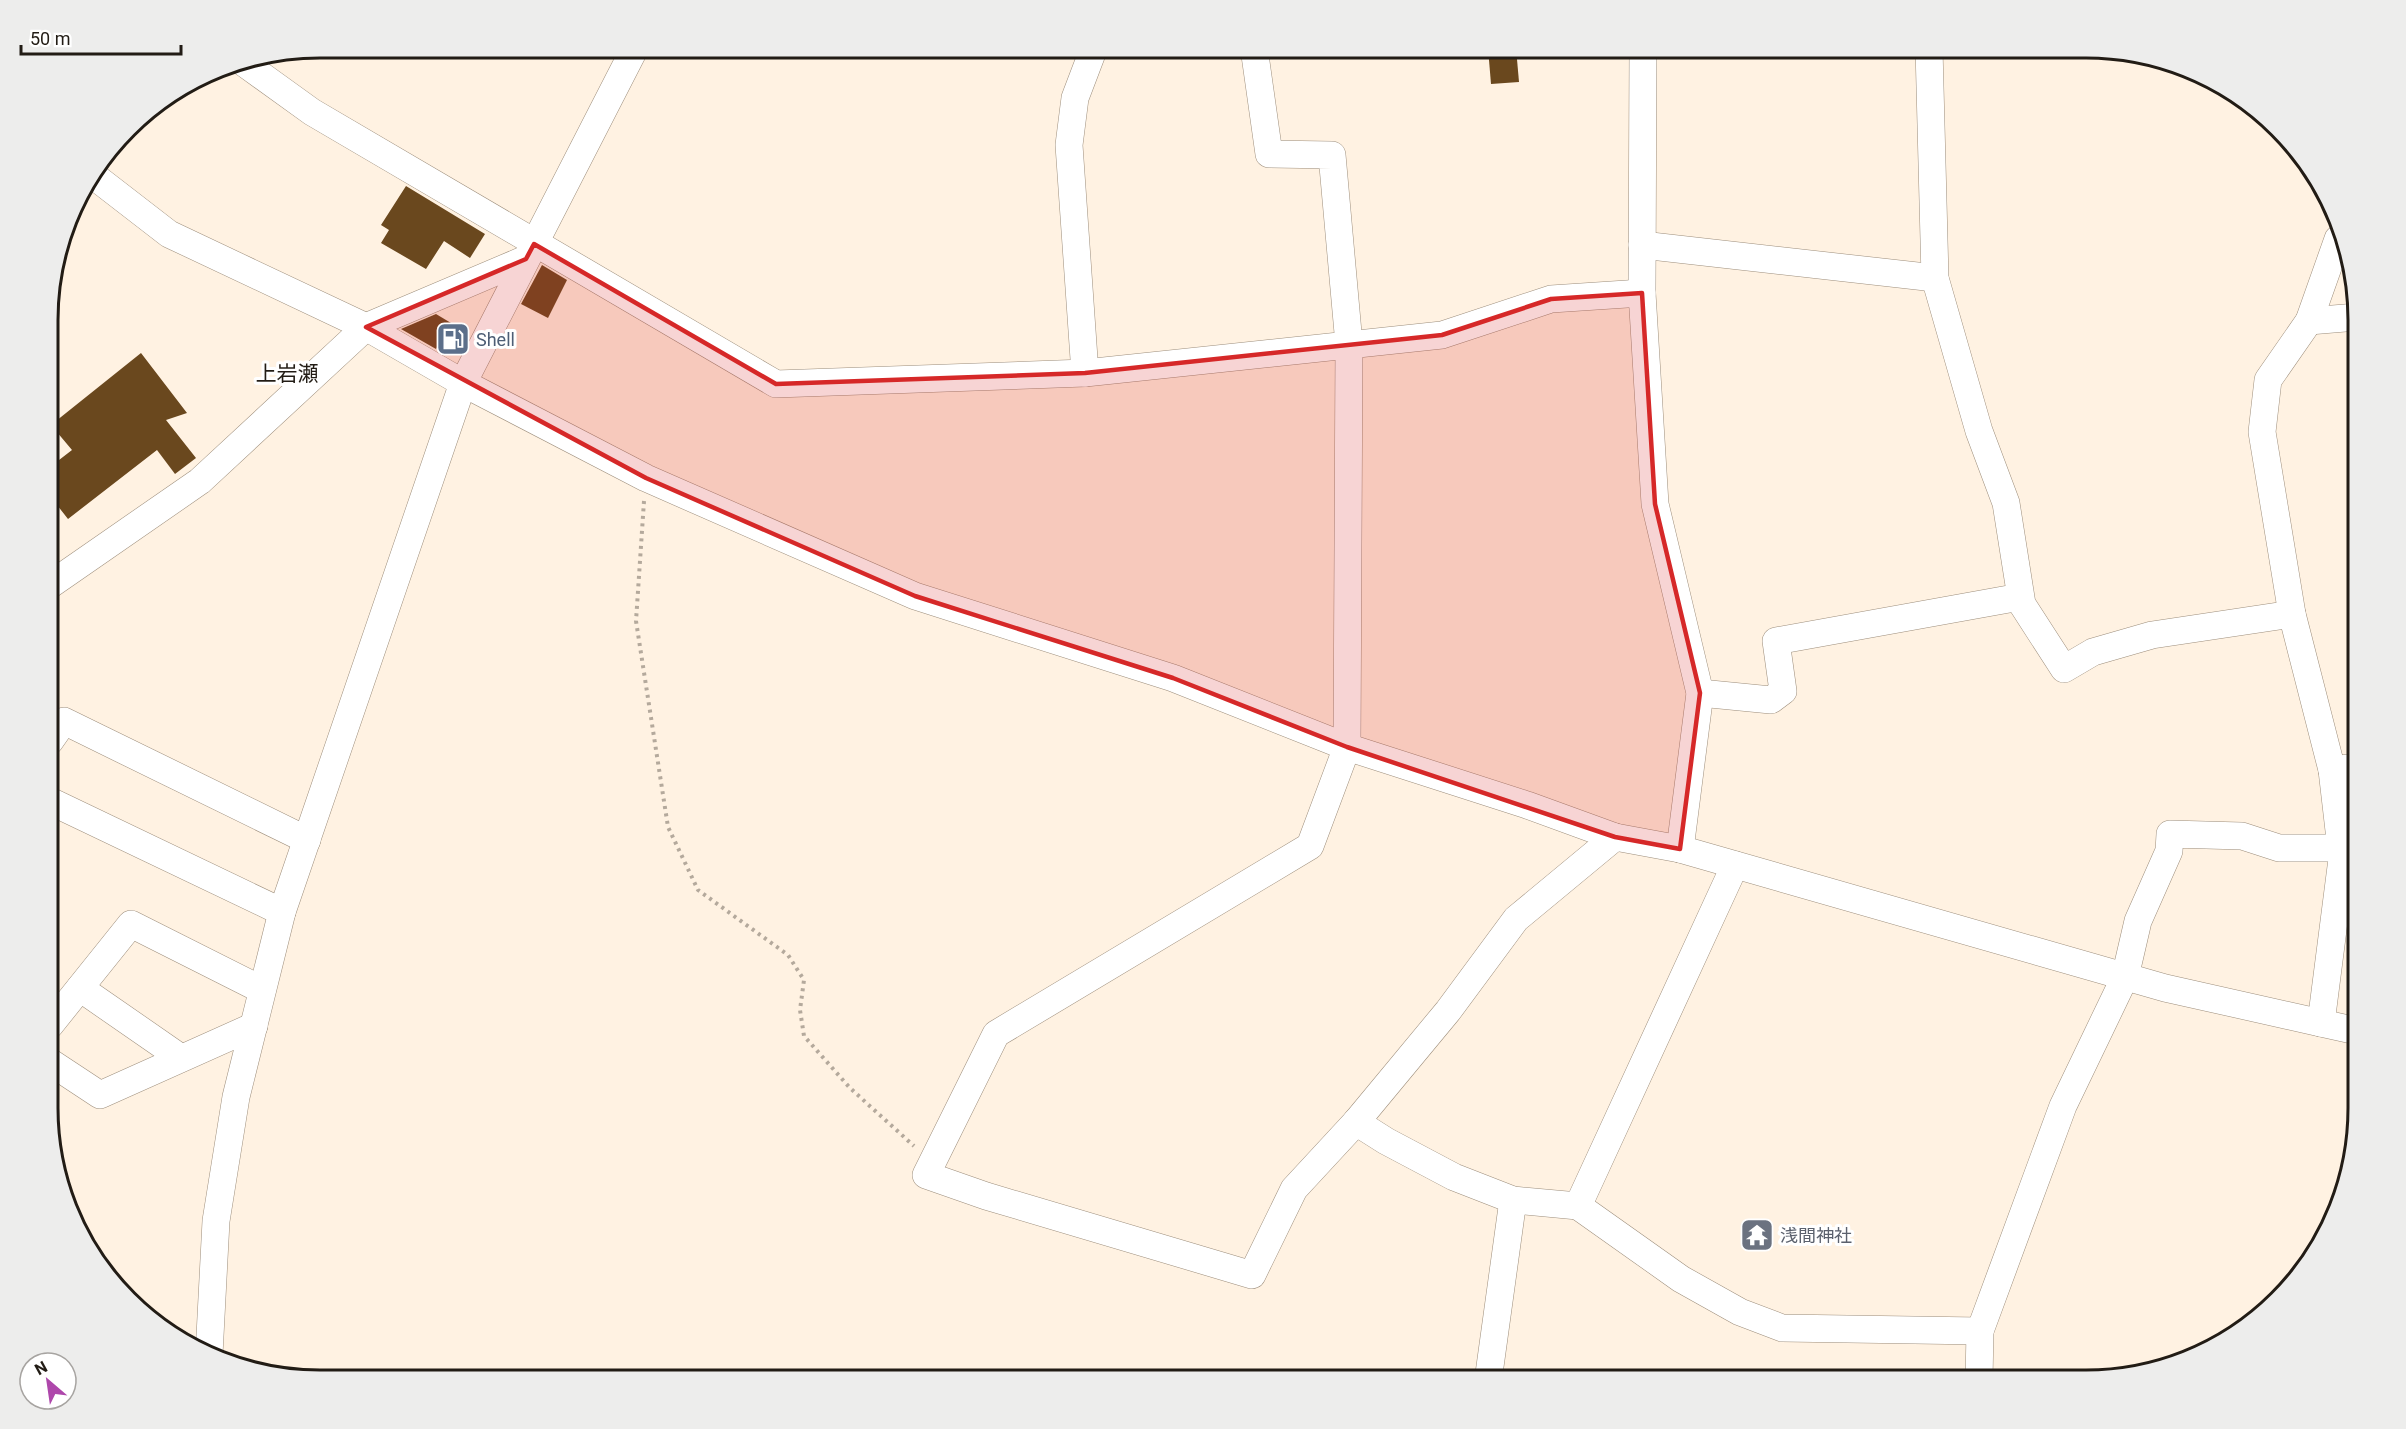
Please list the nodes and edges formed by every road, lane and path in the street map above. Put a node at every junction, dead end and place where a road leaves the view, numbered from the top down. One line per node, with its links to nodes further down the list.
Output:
1 (630, 58): 10 (street)
2 (1090, 58): 17 (street)
3 (1255, 58): 16 (street)
4 (1644, 58): 8 (street)
5 (1929, 58): 11 (street)
6 (251, 68): 10 (street)
7 (100, 180): 15 (street)
8 (1642, 245): 11 (street); 12 (street)
9 (2336, 245): 14 (street)
10 (530, 251): 15 (street); 17 (street); 18 (street)
11 (1935, 278): 21 (street)
12 (1642, 293): 16 (street); 23 (street)
13 (2348, 318): 14 (street)
14 (2309, 321): 22 (street)
15 (366, 327): 18 (street); 20 (street)
16 (1349, 344): 17 (street); 25 (street)
17 (1085, 373)
18 (463, 383): 19 (street); 29 (street)
19 (646, 478): 25 (street); 44 (path)
20 (58, 579)
21 (2020, 597): 22 (street); 23 (street)
22 (2292, 614): 26 (street)
23 (1701, 693): 31 (street)
24 (58, 730): 29 (street)
25 (1347, 747): 28 (street); 44 (street)
26 (2345, 769): 30 (street)
27 (58, 805): 33 (street)
28 (1615, 837): 31 (street); 43 (street)
29 (307, 840): 33 (street)
30 (2341, 848): 34 (street); 38 (street)
31 (1680, 849): 32 (street)
32 (1735, 865): 34 (street); 46 (street)
33 (282, 912): 36 (street)
34 (2125, 977): 38 (street); 47 (street)
35 (80, 988): 36 (street); 37 (street); 41 (street)
36 (262, 990): 39 (street)
37 (58, 1015)
38 (2321, 1023): 40 (street)
39 (254, 1026): 41 (street); 48 (street)
40 (2348, 1028)
41 (181, 1059): 42 (street)
42 (58, 1067)
43 (1356, 1122): 44 (street); 45 (street)
44 (932, 1163)
45 (1513, 1200): 46 (street); 49 (street)
46 (1578, 1206): 47 (street)
47 (1980, 1331): 50 (street)
48 (209, 1345)
49 (1490, 1370)
50 (1979, 1370)

